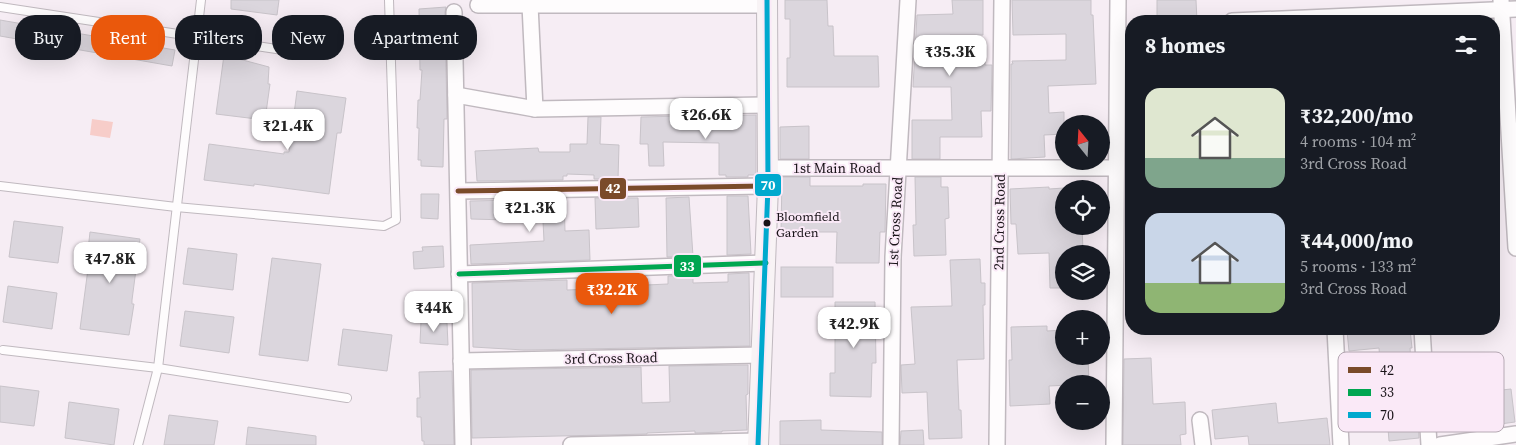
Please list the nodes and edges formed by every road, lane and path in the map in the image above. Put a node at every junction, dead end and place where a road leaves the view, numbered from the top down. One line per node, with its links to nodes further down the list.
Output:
1 (201, 0): 12 (lane)
2 (389, 0): 25 (lane)
3 (908, 0): 19 (street, 1st Cross Road)
4 (1002, 0): 20 (street, 2nd Cross Road)
5 (1118, 0): 21 (street)
6 (767, 2): 8 (street); 17 (street)
7 (478, 5): 8 (street)
8 (530, 5): 18 (street)
9 (1506, 6): 13 (street); 26 (street)
10 (0, 7): 14 (lane)
11 (454, 12): 16 (street)
12 (199, 15)
13 (1427, 15)
14 (175, 33)
15 (194, 60): 25 (lane)
16 (456, 95): 18 (street); 24 (street)
17 (767, 105): 18 (street); 22 (street)
18 (535, 109)
19 (898, 168): 20 (street, 1st Main Road); 22 (street, 1st Main Road); 46 (street, 1st Cross Road)
20 (999, 168): 21 (street, 1st Main Road); 47 (street, 2nd Cross Road)
21 (1116, 168): 48 (street)
22 (768, 177): 24 (street, 1st Main Road); 27 (street)
23 (0, 186): 25 (lane)
24 (458, 191): 28 (street)
25 (176, 207): 35 (lane)
26 (1516, 248)
27 (766, 262): 28 (street); 33 (street)
28 (459, 274): 34 (street)
29 (1335, 335): 36 (street)
30 (1422, 335): 32 (street)
31 (4, 350): 35 (lane)
32 (1424, 352)
33 (761, 355): 34 (street, 3rd Cross Road); 42 (street)
34 (461, 361): 44 (street)
35 (158, 368): 37 (lane); 43 (lane)
36 (1338, 387)
37 (347, 398)
38 (1200, 420): 49 (street)
39 (1340, 432): 50 (street)
40 (1429, 432): 51 (street)
41 (1516, 434): 52 (street)
42 (758, 443): 45 (street)
43 (138, 445)
44 (463, 445)
45 (571, 445)
46 (891, 445)
47 (997, 445)
48 (1114, 445)
49 (1202, 445)
50 (1341, 445)
51 (1430, 445)
52 (1440, 445)

